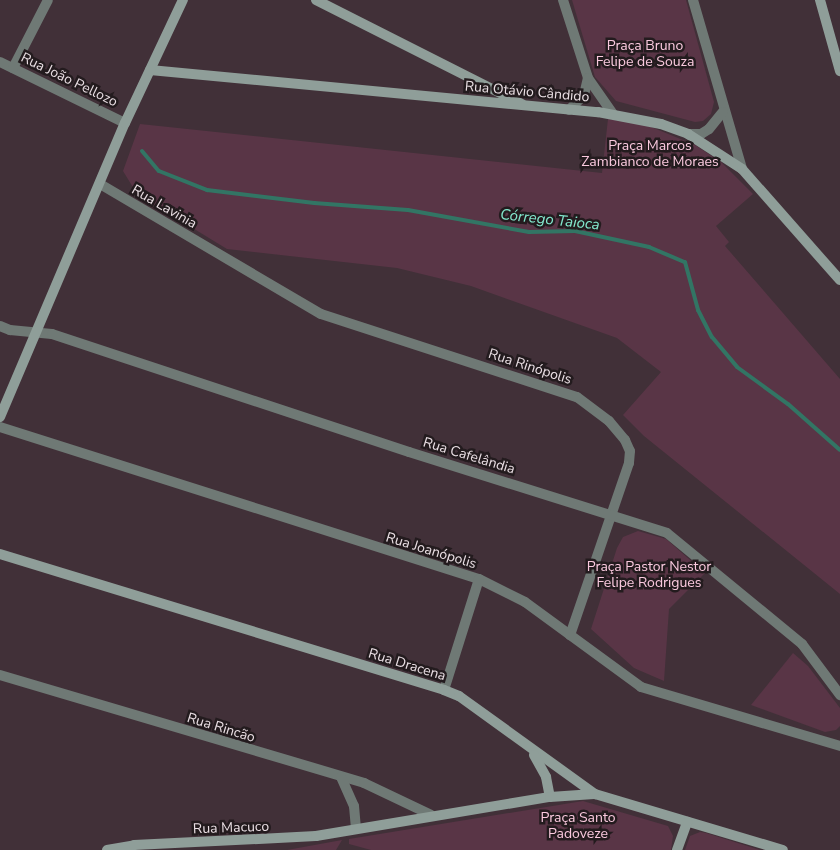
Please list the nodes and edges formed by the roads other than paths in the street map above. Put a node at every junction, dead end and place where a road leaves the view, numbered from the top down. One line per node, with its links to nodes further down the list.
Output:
1 (48, 0): 8 (street)
2 (182, 0): 9 (street)
3 (316, 0): 12 (street)
4 (562, 0): 11 (street)
5 (693, 0): 14 (street)
6 (820, 0): 10 (street)
7 (0, 62): 8 (street, Rua João Pellozo)
8 (13, 68): 16 (street, Rua João Pellozo)
9 (150, 70): 12 (street, Rua Otávio Cândido); 16 (street)
10 (840, 71)
11 (588, 78): 13 (street); 15 (street)
12 (528, 107): 13 (street, Rua Otávio Cândido)
13 (569, 110): 15 (street, Rua Otávio Cândido)
14 (723, 112): 17 (street); 18 (street)
15 (613, 114): 17 (street, Rua Otávio Cândido)
16 (125, 123): 19 (street)
17 (688, 134): 18 (street, Rua Otávio Cândido)
18 (742, 169): 20 (street, Rua Otávio Cândido)
19 (100, 184): 22 (street); 23 (street, Rua Lavinia)
20 (840, 280)
21 (0, 326): 22 (street, Rua Cafelândia)
22 (36, 334): 24 (street); 26 (street, Rua Cafelândia)
23 (445, 354): 26 (street, Rua Rinópolis)
24 (0, 417)
25 (0, 427): 28 (street, Rua Joanópolis)
26 (613, 515): 29 (street, Rua Rinópolis); 32 (street, Rua Cafelândia)
27 (0, 554): 31 (street, Rua Dracena)
28 (479, 579): 29 (street, Rua Joanópolis); 31 (street)
29 (570, 635): 33 (street, Rua Joanópolis)
30 (0, 675): 35 (street, Rua Rincão)
31 (444, 690): 34 (street, Rua Dracena)
32 (840, 694)
33 (837, 743)
34 (530, 750): 36 (street, Rua Dracena); 37 (street)
35 (341, 777): 38 (street, Rua Rincão); 40 (street)
36 (595, 794): 37 (street, Rua Macuco); 39 (street, Rua Dracena)
37 (550, 797): 38 (street, Rua Macuco)
38 (431, 815): 40 (street, Rua Macuco)
39 (687, 822): 42 (street); 43 (street, Rua Dracena)
40 (356, 829): 41 (street, Rua Macuco)
41 (107, 850)
42 (678, 850)
43 (783, 850)

